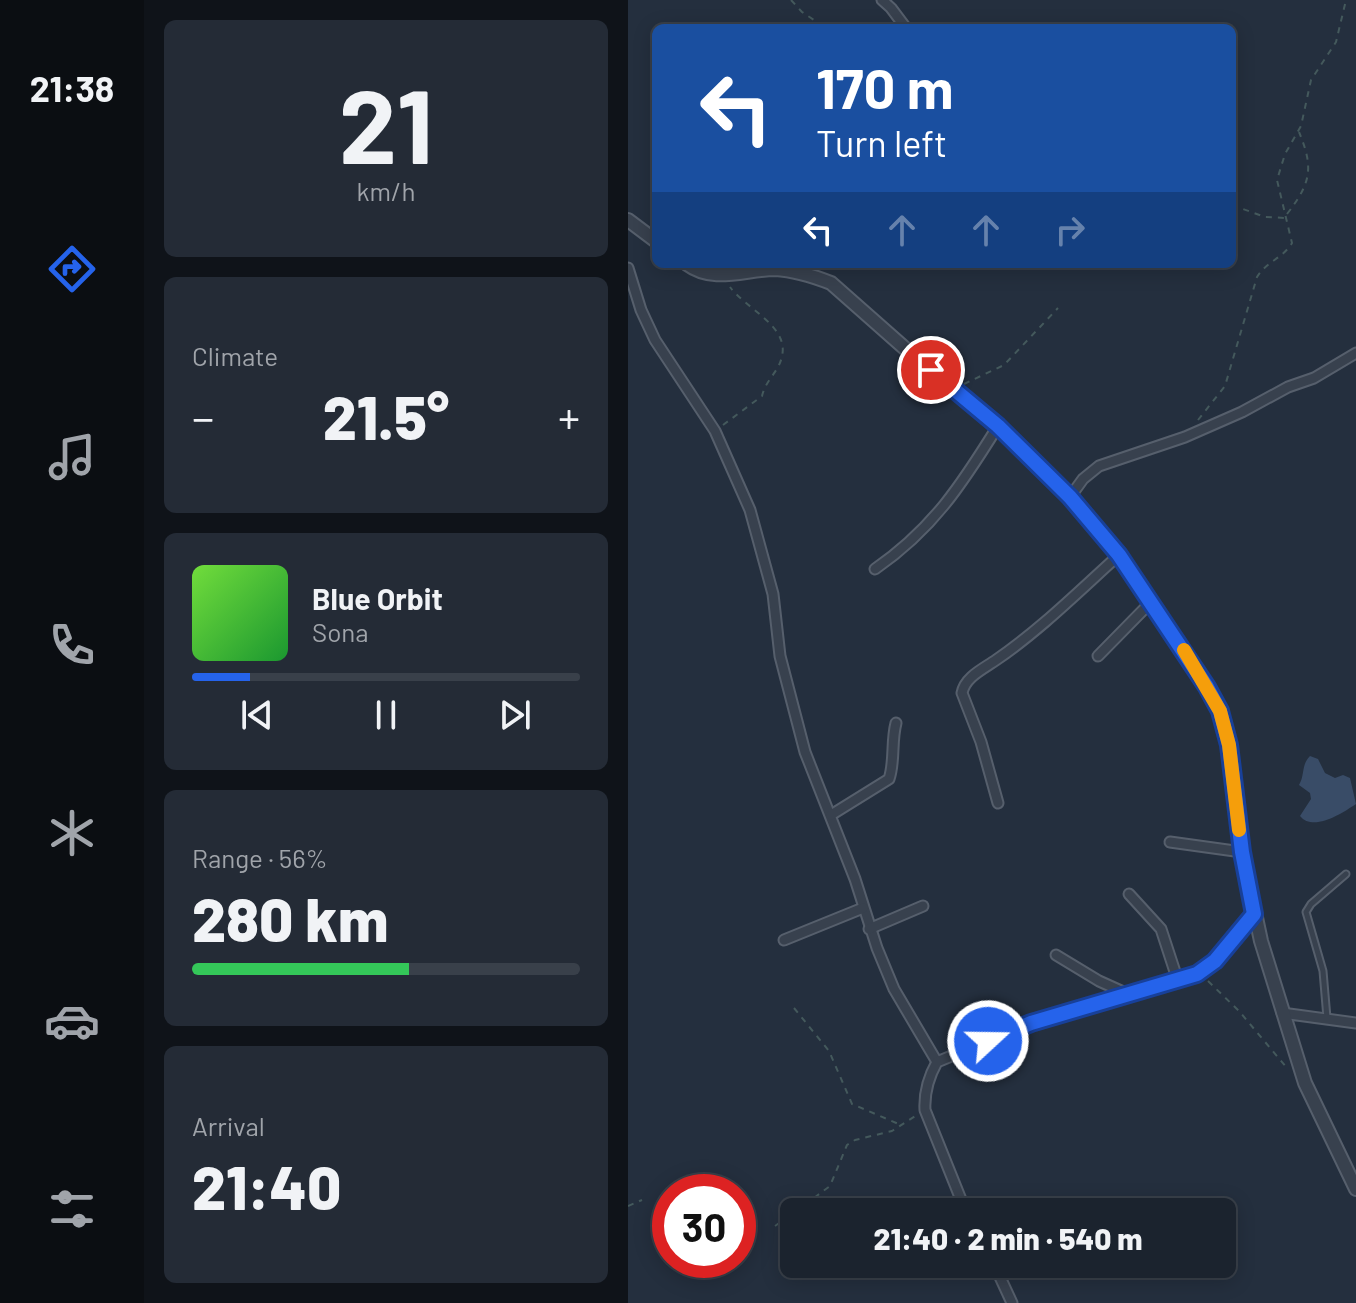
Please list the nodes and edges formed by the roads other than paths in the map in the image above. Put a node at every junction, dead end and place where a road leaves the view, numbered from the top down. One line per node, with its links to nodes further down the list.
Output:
1 (882, 0): 2 (street)
2 (903, 24)
3 (628, 220): 4 (street)
4 (652, 238)
5 (628, 268): 16 (street)
6 (695, 268): 8 (street)
7 (1356, 353): 9 (street)
8 (998, 426): 9 (street); 11 (street)
9 (1070, 497): 10 (street)
10 (1119, 555): 12 (street); 15 (street)
11 (875, 569)
12 (1152, 601): 13 (street); 18 (street)
13 (1098, 656)
14 (896, 723): 16 (street)
15 (998, 803)
16 (831, 815): 22 (street)
17 (1170, 842): 18 (street)
18 (1242, 852): 23 (street)
19 (1346, 874): 30 (lane)
20 (1129, 894): 27 (street)
21 (923, 906): 24 (street)
22 (863, 908): 24 (street); 25 (street)
23 (1254, 914): 27 (street); 29 (street)
24 (869, 929): 32 (street)
25 (784, 940)
26 (1056, 955): 28 (street)
27 (1178, 981): 28 (street)
28 (1130, 995): 32 (street)
29 (1282, 1013): 30 (street); 33 (street)
30 (1327, 1019): 31 (street)
31 (1356, 1023)
32 (937, 1062): 34 (street)
33 (1356, 1189)
34 (960, 1198)
35 (1000, 1278): 36 (street)
36 (1012, 1303)

